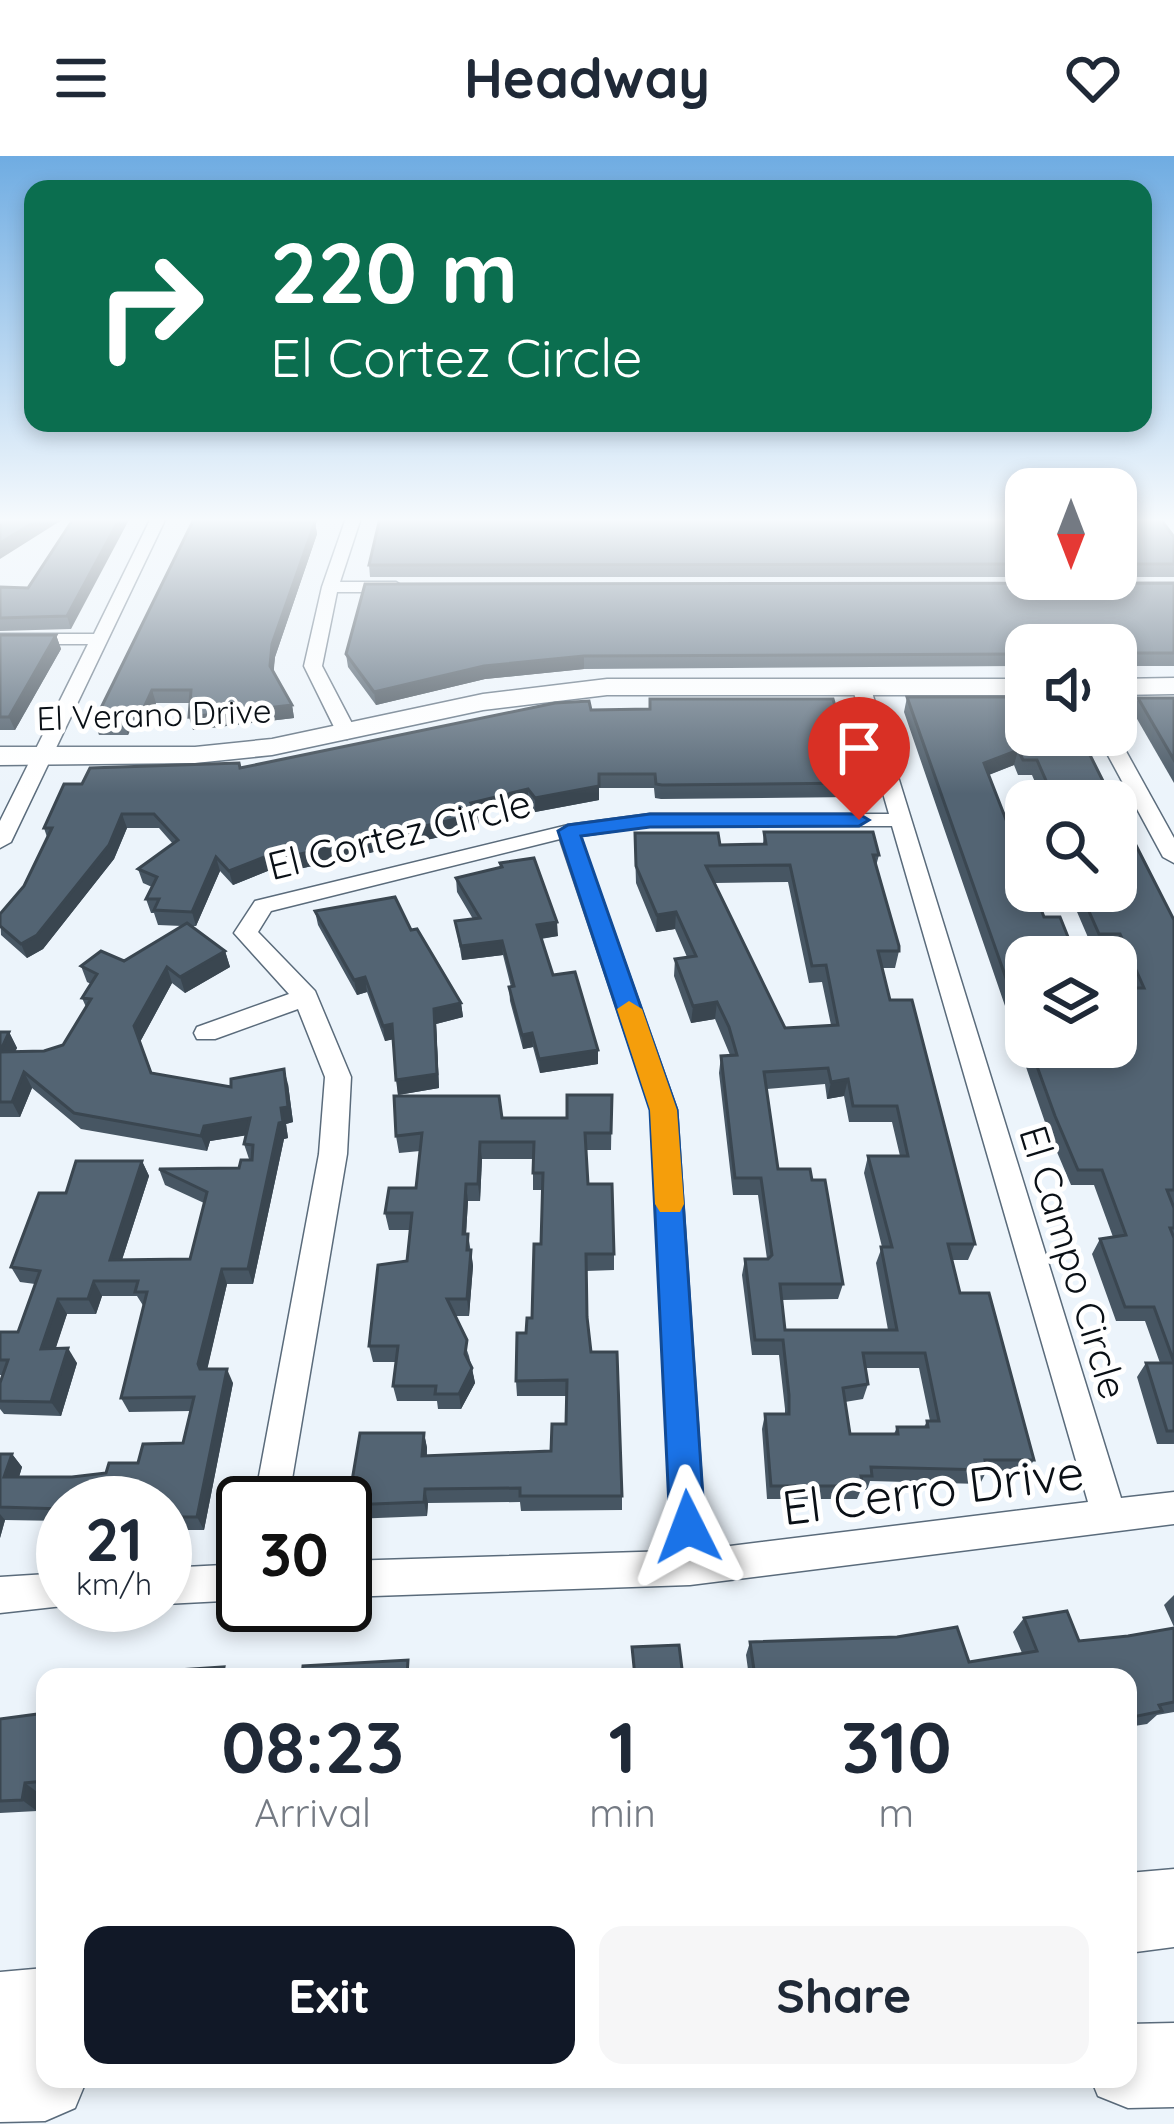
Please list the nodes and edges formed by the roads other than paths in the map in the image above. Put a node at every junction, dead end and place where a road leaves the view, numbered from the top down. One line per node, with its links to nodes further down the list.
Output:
1 (113, 610): 4 (street)
2 (325, 610): 9 (street)
3 (0, 639): 4 (street)
4 (99, 639): 11 (street)
5 (861, 686): 6 (street, El Verano Drive); 9 (street, El Verano Drive); 13 (street, El Campo Circle)
6 (1005, 686)
7 (1137, 686): 8 (street)
8 (1174, 686)
9 (347, 733): 11 (street, El Verano Drive)
10 (0, 756): 11 (street, El Verano Drive)
11 (39, 756): 15 (street)
12 (1119, 756): 16 (street)
13 (901, 820): 14 (street, El Cortez Circle); 21 (street, El Campo Circle)
14 (568, 831): 17 (street, El Cortez Circle); 22 (street)
15 (0, 842)
16 (1174, 857)
17 (306, 997): 18 (street); 19 (street, El Cortez Circle)
18 (206, 1033)
19 (276, 1476)
20 (1174, 1508): 21 (street, El Cerro Drive)
21 (1108, 1516): 22 (street, El Cerro Drive)
22 (690, 1568): 23 (street, El Cerro Drive)
23 (372, 1578)
24 (36, 1592): 25 (street)
25 (0, 1594)
26 (1174, 1908): 27 (highway)
27 (1137, 1912)
28 (36, 2010): 29 (highway)
29 (0, 2013)
30 (1137, 2066): 31 (highway)
31 (1174, 2066)
32 (0, 2078): 33 (highway)
33 (36, 2078)

